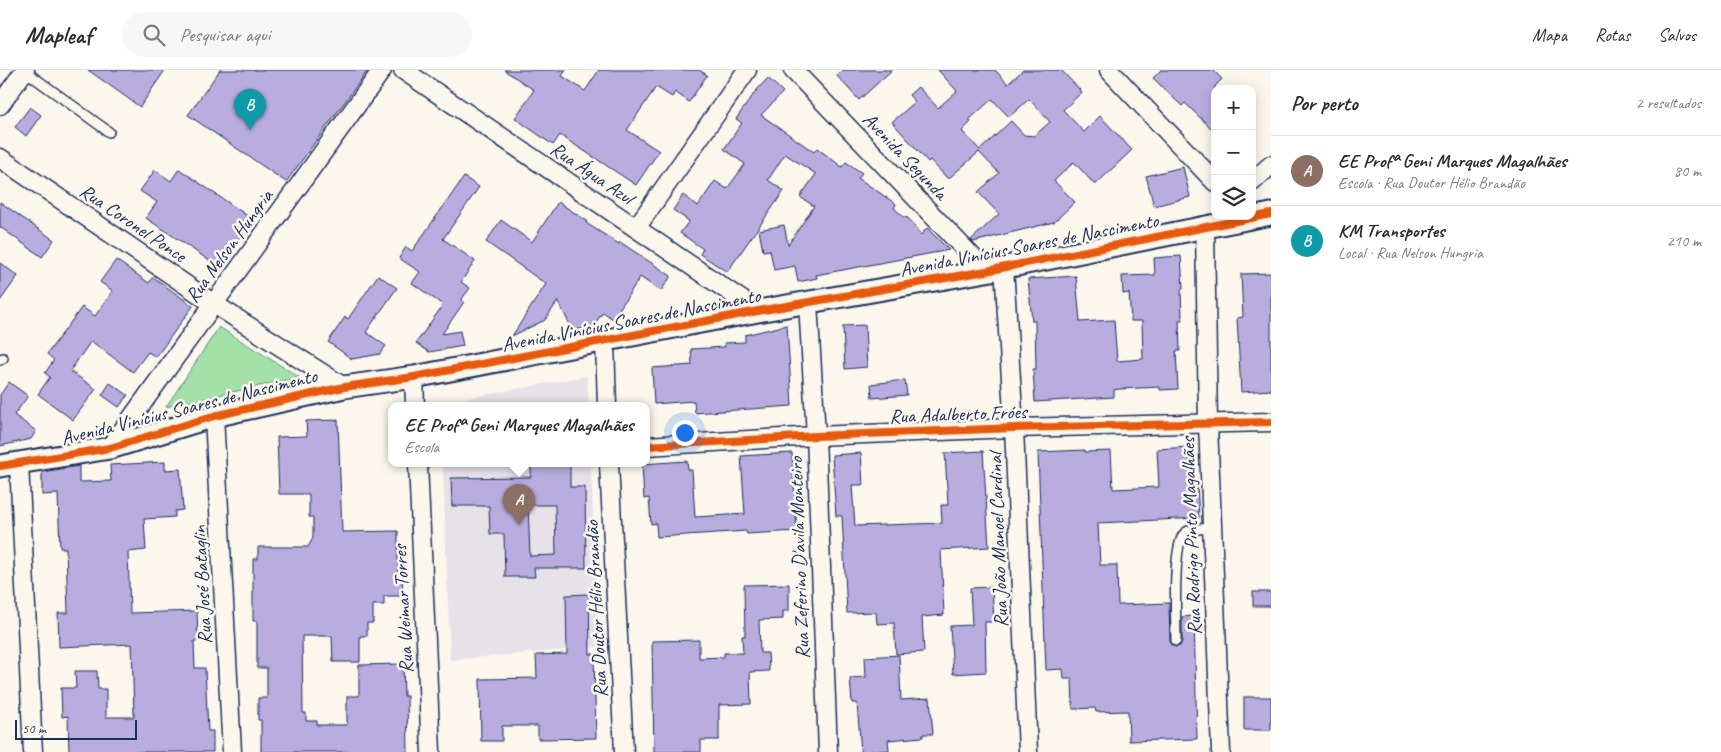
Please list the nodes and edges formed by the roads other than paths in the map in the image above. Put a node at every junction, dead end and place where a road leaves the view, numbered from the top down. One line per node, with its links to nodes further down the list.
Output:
1 (25, 70): 7 (street); 8 (lane)
2 (382, 70): 20 (street, Rua Nelson Hungria)
3 (403, 70): 16 (street, Rua Água Azul)
4 (747, 70): 16 (street)
5 (793, 70): 18 (street, Avenida Segunda)
6 (1109, 70): 11 (street)
7 (0, 105)
8 (109, 132)
9 (0, 158): 20 (street, Rua Coronel Ponce)
10 (1271, 165): 12 (street)
11 (1211, 178)
12 (1256, 178)
13 (1271, 214): 14 (street, Avenida Vinícius Soares de Nascimento)
14 (1256, 216)
15 (1231, 220): 17 (street, Avenida Vinícius Soares de Nascimento)
16 (636, 228): 21 (street, Rua Água Azul)
17 (1205, 228): 18 (street, Avenida Vinícius Soares de Nascimento); 29 (street, Rua Rodrigo Pinto Magalhães)
18 (995, 269): 19 (street, Avenida Vinícius Soares de Nascimento); 30 (street, Rua João Manoel Cardinal)
19 (808, 303): 21 (street, Avenida Vinícius Soares de Nascimento); 31 (street, Rua Zeferino D'avila Monteiro)
20 (214, 304): 24 (street, Rua Coronel Ponce); 33 (street, Rua Nelson Hungria)
21 (758, 311): 22 (street, Avenida Vinícius Soares de Nascimento)
22 (605, 342): 23 (street, Avenida Vinícius Soares de Nascimento); 26 (street)
23 (414, 378): 24 (street, Avenida Vinícius Soares de Nascimento); 25 (street)
24 (344, 387): 27 (street, Avenida Vinícius Soares de Nascimento)
25 (415, 402)
26 (607, 402)
27 (214, 416): 33 (street, Avenida Vinícius Soares de Nascimento); 40 (street, Rua José Bataglin)
28 (1271, 422): 29 (street, Rua Adalberto Fróes)
29 (1208, 424): 30 (street, Rua Adalberto Fróes); 37 (street, Rua Rodrigo Pinto Magalhães)
30 (1014, 428): 31 (street, Rua Adalberto Fróes); 44 (street, Rua João Manoel Cardinal)
31 (816, 436): 32 (street, Rua Adalberto Fróes); 43 (street, Rua Zeferino D'avila Monteiro)
32 (650, 446)
33 (110, 448): 34 (street, Avenida Vinícius Soares de Nascimento)
34 (10, 465): 39 (street)
35 (418, 467): 41 (street, Rua Weimar Torres)
36 (609, 467): 42 (street, Rua Doutor Hélio Brandão)
37 (1212, 528): 38 (lane); 45 (street, Rua Rodrigo Pinto Magalhães)
38 (1176, 641)
39 (33, 752)
40 (232, 752)
41 (431, 752)
42 (624, 752)
43 (828, 752)
44 (1028, 752)
45 (1221, 752)

